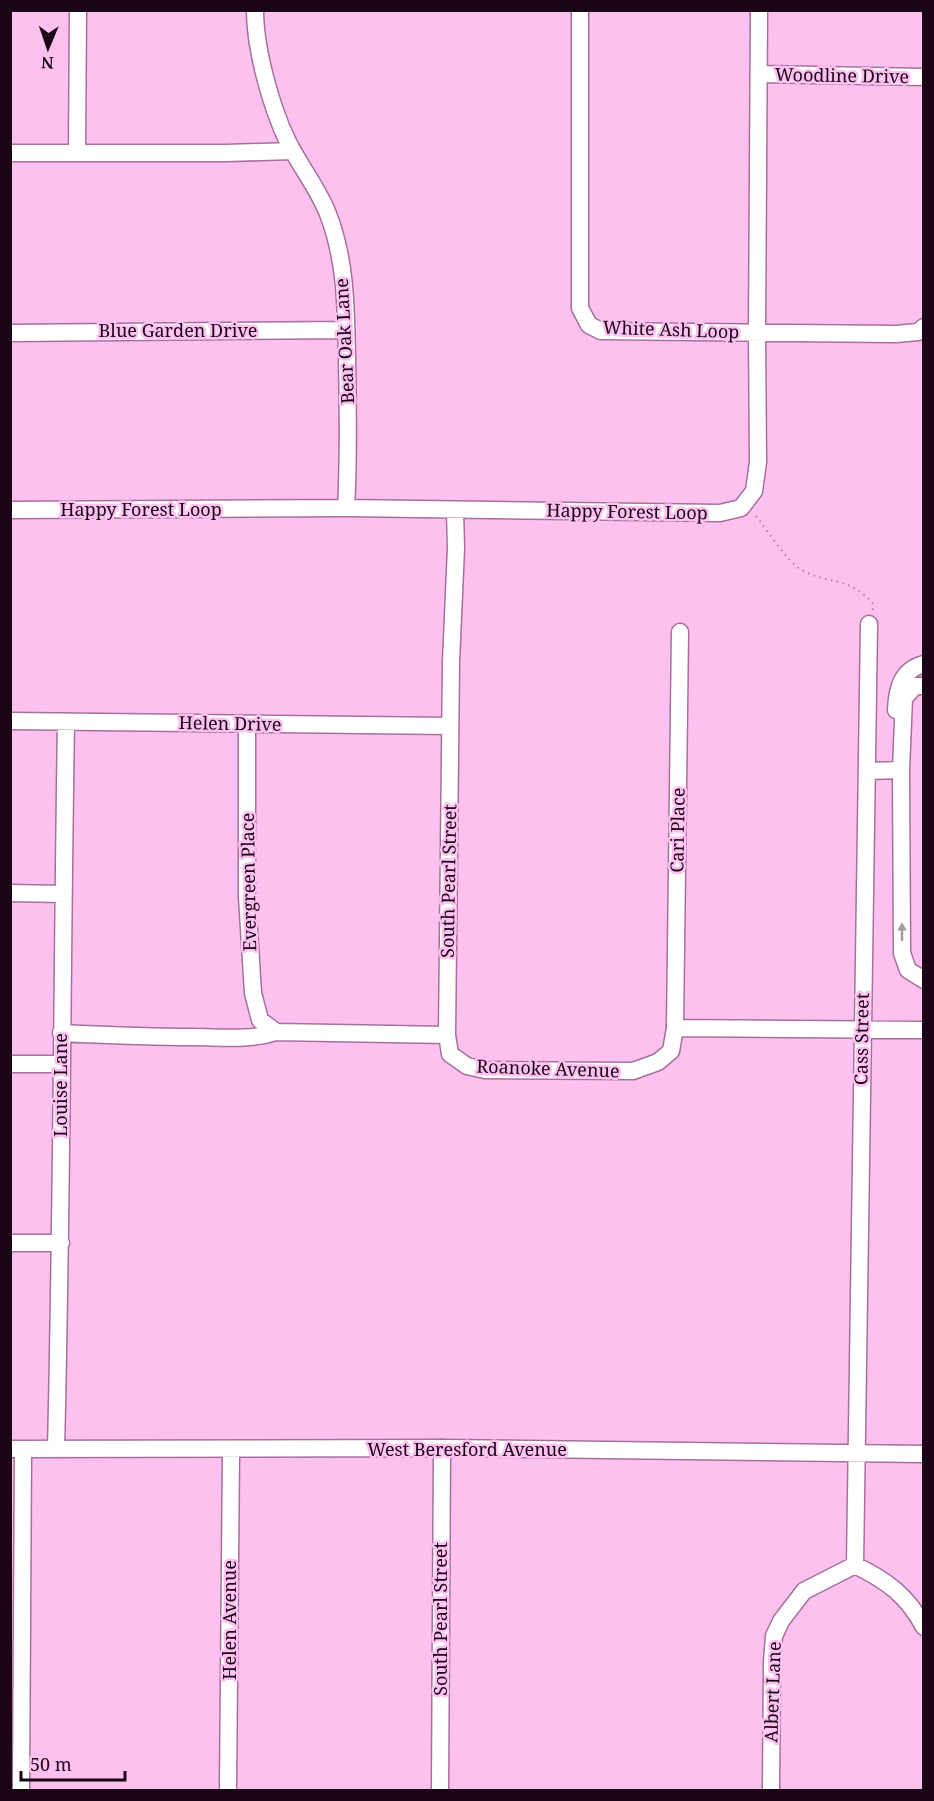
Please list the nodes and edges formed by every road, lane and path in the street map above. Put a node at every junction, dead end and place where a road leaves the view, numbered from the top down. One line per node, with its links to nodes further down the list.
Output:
1 (78, 10): 8 (street)
2 (255, 10): 7 (street, Bear Oak Lane)
3 (580, 10): 12 (street, White Ash Loop)
4 (759, 10): 5 (street, Happy Forest Loop)
5 (760, 74): 6 (street, Woodline Drive); 12 (street, Happy Forest Loop)
6 (924, 77)
7 (293, 151): 8 (street); 11 (street, Bear Oak Lane)
8 (77, 152): 9 (street)
9 (10, 153)
10 (924, 327): 12 (street, White Ash Loop)
11 (346, 330): 13 (street, Blue Garden Drive); 14 (street, Bear Oak Lane)
12 (757, 332): 16 (street, Happy Forest Loop)
13 (10, 333)
14 (346, 508): 15 (street, Happy Forest Loop); 16 (street, Happy Forest Loop)
15 (10, 510)
16 (455, 511): 25 (street, South Pearl Street)
17 (754, 514): 18 (path)
18 (868, 624): 27 (street, Cass Street)
19 (680, 632): 31 (street, Cari Place)
20 (924, 664): 26 (street)
21 (924, 686): 26 (street)
22 (10, 721): 23 (street, Helen Drive)
23 (66, 722): 24 (street, Helen Drive); 29 (street, Louise Lane)
24 (248, 724): 25 (street, Helen Drive); 34 (street, Evergreen Place)
25 (450, 726): 36 (street, South Pearl Street)
26 (897, 770): 27 (street); 30 (street, one-way to 26)
27 (868, 771): 32 (street, Cass Street)
28 (10, 893): 29 (street)
29 (63, 894): 35 (street, Louise Lane)
30 (924, 980)
31 (675, 1028): 32 (street); 36 (street, Roanoke Avenue)
32 (862, 1030): 33 (street); 45 (street, Cass Street)
33 (924, 1030)
34 (276, 1032): 35 (street); 36 (street)
35 (62, 1033): 38 (street, Louise Lane)
36 (447, 1035)
37 (10, 1064): 38 (street)
38 (61, 1064): 40 (street, Louise Lane)
39 (10, 1243): 40 (street)
40 (61, 1243): 43 (street, Louise Lane)
41 (441, 1448): 44 (street, West Beresford Avenue); 45 (street, West Beresford Avenue); 51 (street, South Pearl Street)
42 (17, 1449): 43 (street, West Beresford Avenue); 49 (street)
43 (56, 1449): 44 (street, West Beresford Avenue)
44 (231, 1450): 50 (street, Helen Avenue)
45 (856, 1454): 46 (street, West Beresford Avenue); 47 (street)
46 (924, 1454)
47 (855, 1565): 48 (street); 52 (street, Albert Lane)
48 (923, 1627)
49 (21, 1791)
50 (228, 1791)
51 (440, 1791)
52 (771, 1791)

